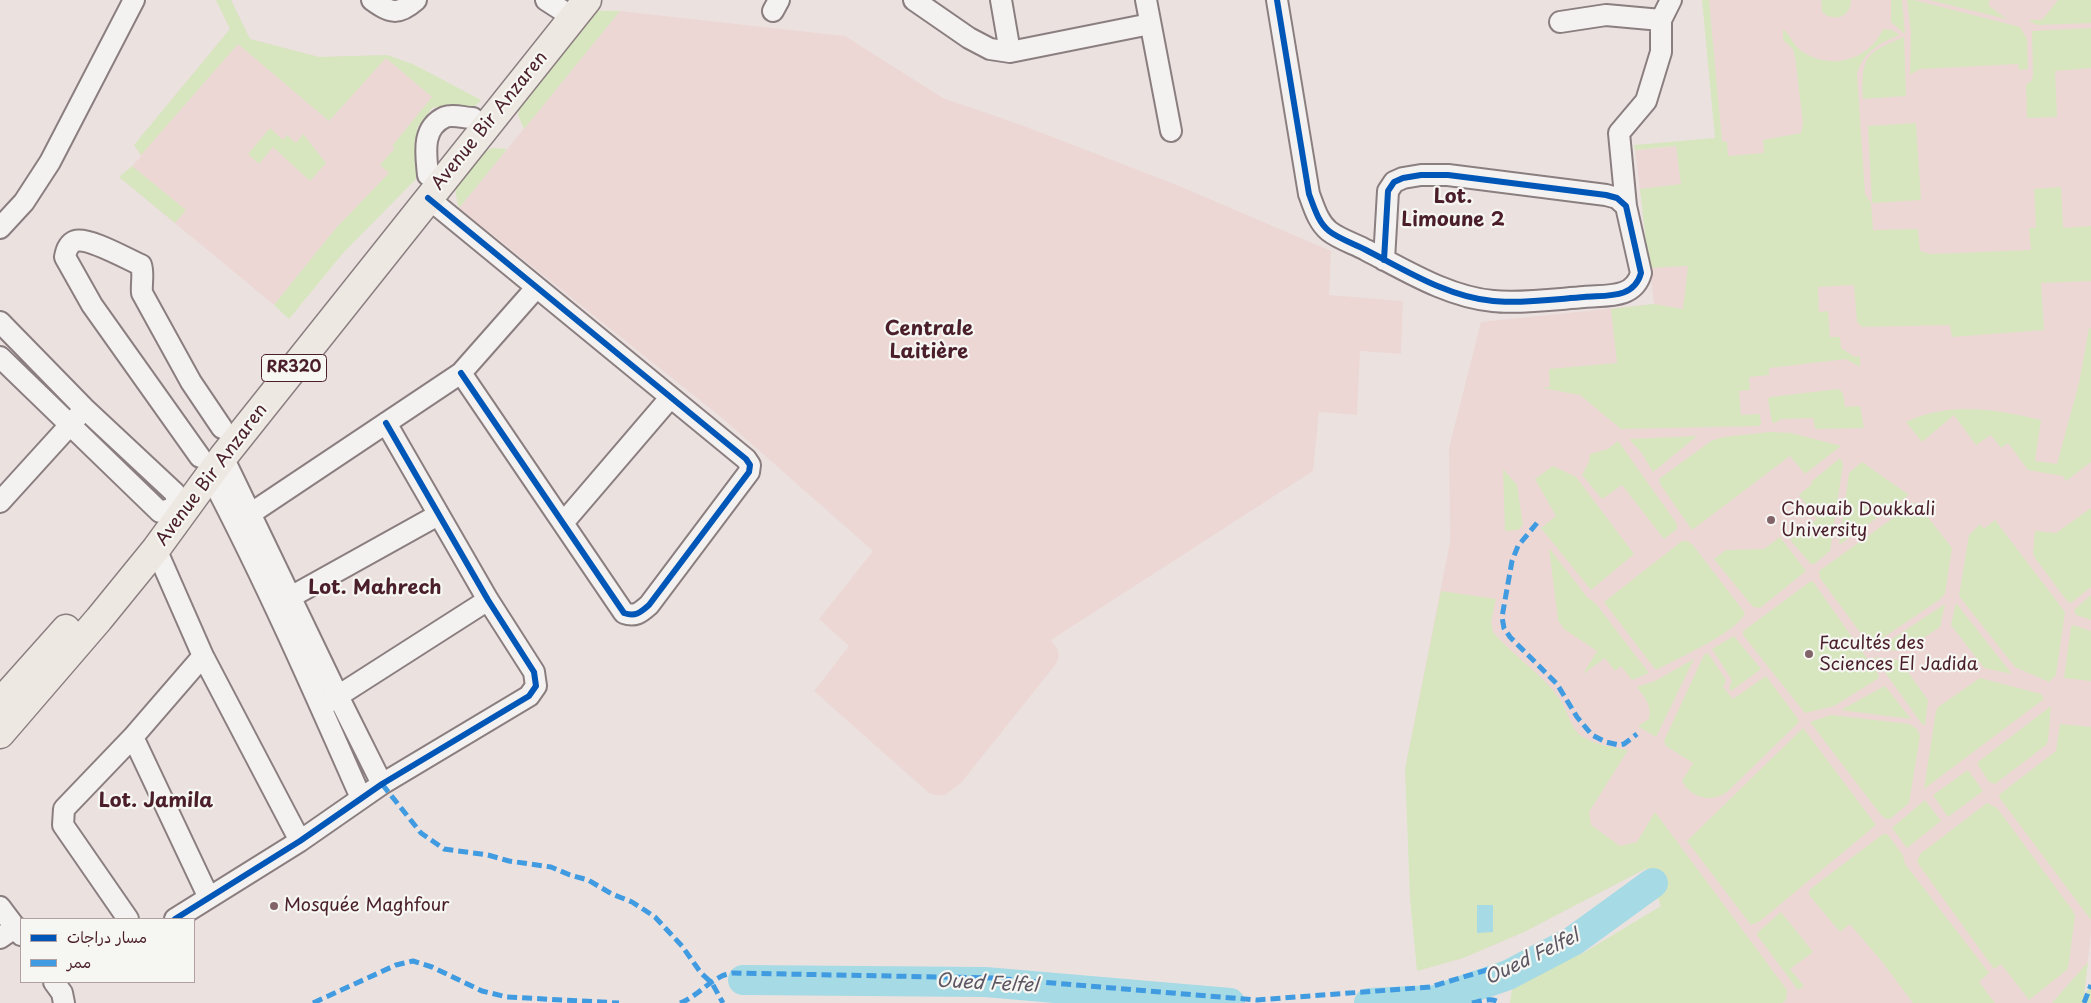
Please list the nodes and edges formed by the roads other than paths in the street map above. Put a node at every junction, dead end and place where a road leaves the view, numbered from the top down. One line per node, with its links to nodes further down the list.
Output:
1 (134, 0): 17 (street)
2 (416, 0): 8 (street)
3 (914, 0): 13 (street)
4 (1001, 0): 13 (street)
5 (1146, 0): 12 (street)
6 (1277, 0): 18 (street)
7 (1671, 0): 10 (street)
8 (368, 1)
9 (567, 5): 15 (highway, Avenue Bir Anzaren / RR320); 15 (highway, Avenue Bir Anzaren / RR320)
10 (1660, 20): 11 (street); 16 (street)
11 (1560, 22)
12 (1150, 24): 13 (street); 14 (street)
13 (1010, 52)
14 (1171, 131)
15 (428, 187): 19 (street); 27 (highway, Avenue Bir Anzaren / RR320); 28 (highway, Avenue Bir Anzaren / RR320)
16 (1626, 206): 18 (street); 18 (street)
17 (2, 220)
18 (1384, 260)
19 (536, 288): 22 (street); 23 (street)
20 (0, 322): 24 (street)
21 (0, 357): 26 (street)
22 (461, 372): 25 (street); 33 (street)
23 (670, 398): 33 (street); 33 (street)
24 (84, 408): 26 (street); 30 (street)
25 (386, 423): 31 (street); 32 (street)
26 (70, 426): 29 (street); 30 (street)
27 (222, 428): 28 (highway, Avenue Bir Anzaren / RR320); 28 (street)
28 (211, 463): 30 (highway, Avenue Bir Anzaren / RR320); 31 (street); 36 (street)
29 (0, 502)
30 (175, 508): 34 (highway, Avenue Bir Anzaren / RR320); 39 (highway, Avenue Bir Anzaren / RR320)
31 (250, 514): 36 (street)
32 (438, 515): 35 (street); 36 (street)
33 (563, 523)
34 (156, 549): 37 (street); 41 (highway, Avenue Bir Anzaren / RR320)
35 (488, 600): 38 (street); 43 (street)
36 (282, 602): 38 (street); 40 (street)
37 (203, 656): 42 (street); 45 (street)
38 (338, 696): 40 (street); 43 (street)
39 (0, 703)
40 (321, 707): 44 (street)
41 (0, 734)
42 (134, 737): 46 (street); 48 (street)
43 (382, 784): 44 (street)
44 (361, 798): 45 (street)
45 (300, 841): 46 (street)
46 (209, 898): 49 (street)
47 (0, 908): 50 (street)
48 (127, 918)
49 (177, 918)
50 (12, 933)
51 (55, 983): 52 (street)
52 (64, 1003)

